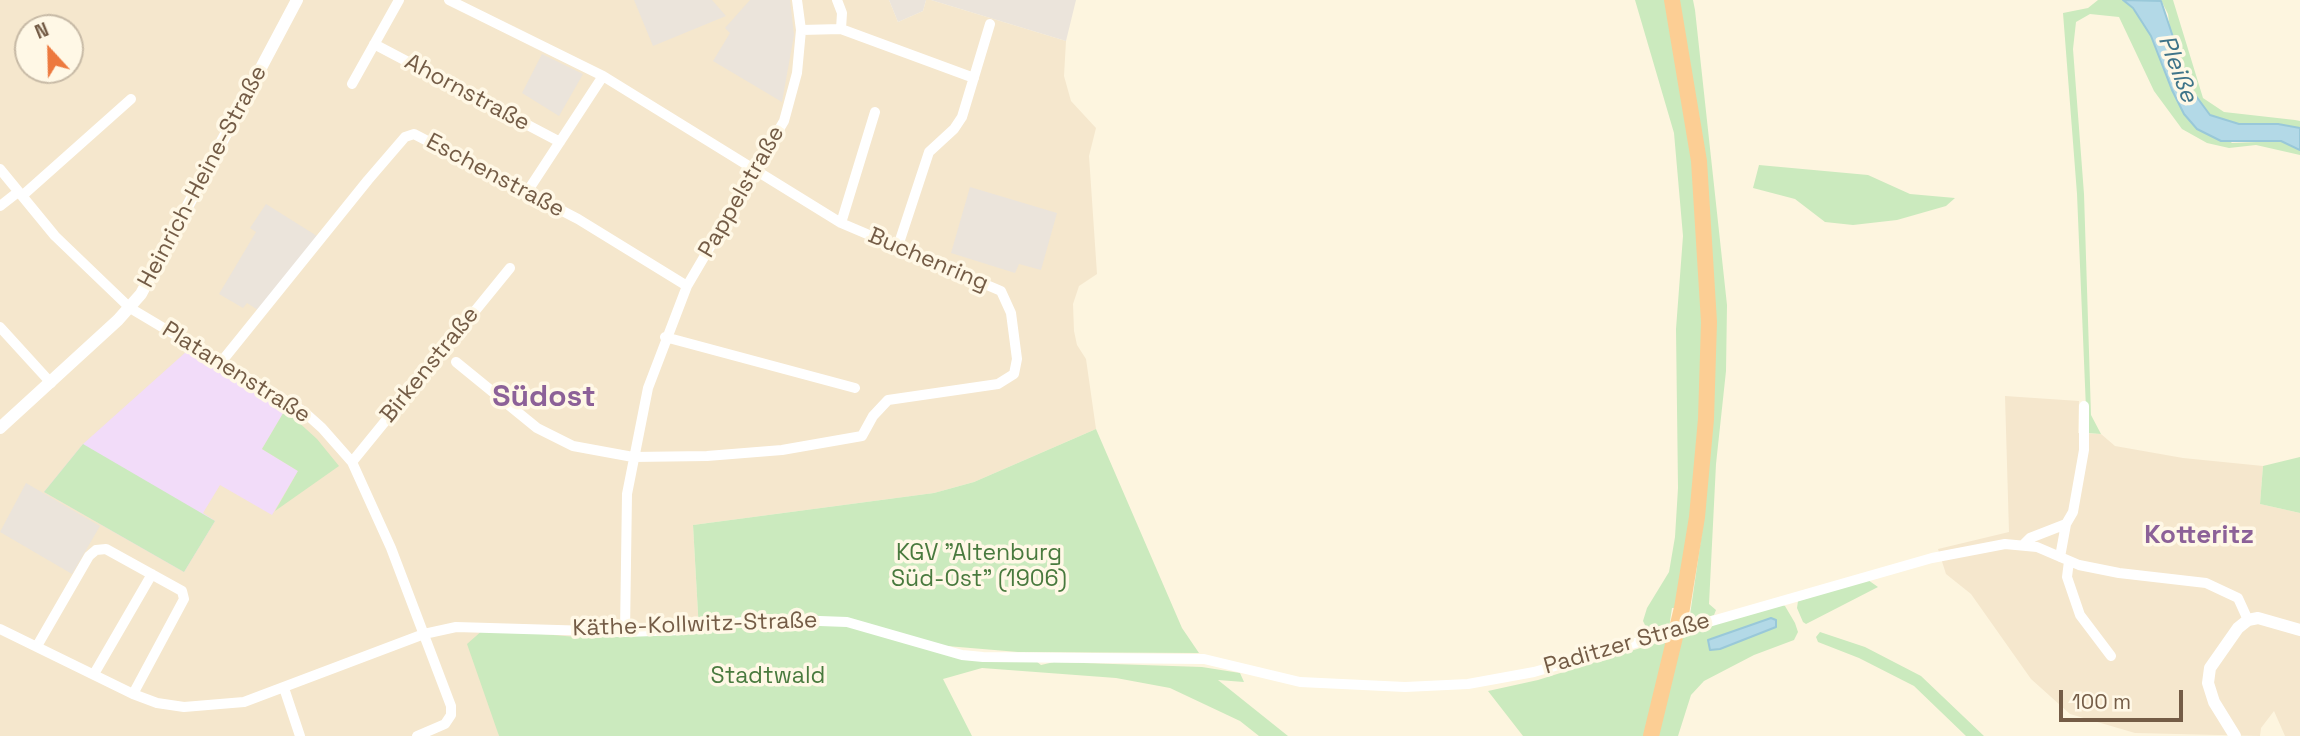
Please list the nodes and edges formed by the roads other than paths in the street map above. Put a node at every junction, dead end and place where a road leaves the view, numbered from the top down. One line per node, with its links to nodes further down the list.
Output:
1 (297, 0): 26 (street, Heinrich-Heine-Straße)
2 (399, 0): 10 (street)
3 (449, 0): 11 (street)
4 (797, 0): 9 (street, Pappelstraße)
5 (837, 0): 8 (street)
6 (1672, 0): 52 (highway)
7 (990, 23): 12 (street)
8 (841, 29): 9 (street); 12 (street)
9 (801, 30): 18 (street, Pappelstraße)
10 (374, 44): 13 (street); 16 (street, Ahornstraße)
11 (603, 76): 16 (street); 18 (street)
12 (974, 78): 23 (street)
13 (352, 84)
14 (131, 99): 20 (street)
15 (874, 112): 22 (street)
16 (560, 142): 19 (street)
17 (0, 169): 20 (street, Platanenstraße)
18 (757, 172): 22 (street, Buchenring); 25 (street, Pappelstraße)
19 (527, 192): 25 (street, Eschenstraße); 29 (street, Eschenstraße)
20 (20, 194): 21 (street); 26 (street, Platanenstraße)
21 (0, 206)
22 (841, 223): 23 (street, Buchenring)
23 (897, 249): 35 (street, Buchenring)
24 (510, 268): 36 (street, Birkenstraße)
25 (687, 286): 28 (street, Pappelstraße)
26 (130, 308): 29 (street, Platanenstraße); 31 (street, Heinrich-Heine-Straße)
27 (0, 327): 31 (street)
28 (665, 337): 32 (street); 35 (street, Pappelstraße)
29 (222, 361): 36 (street, Platanenstraße)
30 (456, 362): 35 (street, Birkenstraße)
31 (51, 383): 34 (street, Heinrich-Heine-Straße)
32 (855, 388)
33 (2084, 406): 37 (street)
34 (0, 428)
35 (633, 457): 44 (street, Pappelstraße)
36 (352, 462): 45 (street, Platanenstraße)
37 (2066, 524): 38 (street, Paditzer Straße); 39 (street)
38 (2024, 544): 39 (street, Paditzer Straße); 48 (street, Paditzer Straße)
39 (2064, 559): 41 (street, Paditzer Straße); 47 (street)
40 (152, 575): 46 (street); 49 (street); 51 (street)
41 (2248, 620): 43 (street); 55 (street)
42 (0, 629): 46 (street, Käthe-Kollwitz-Straße)
43 (2300, 629)
44 (625, 632): 45 (street, Käthe-Kollwitz-Straße); 48 (street, Käthe-Kollwitz-Straße)
45 (424, 634): 50 (street, Käthe-Kollwitz-Straße); 54 (street, Platanenstraße)
46 (37, 646): 49 (street, Käthe-Kollwitz-Straße)
47 (2111, 656)
48 (1225, 662)
49 (94, 674): 51 (street, Käthe-Kollwitz-Straße)
50 (285, 688): 51 (street, Käthe-Kollwitz-Straße); 53 (street)
51 (133, 694)
52 (1652, 734)
53 (300, 736)
54 (416, 736)
55 (2235, 736)

